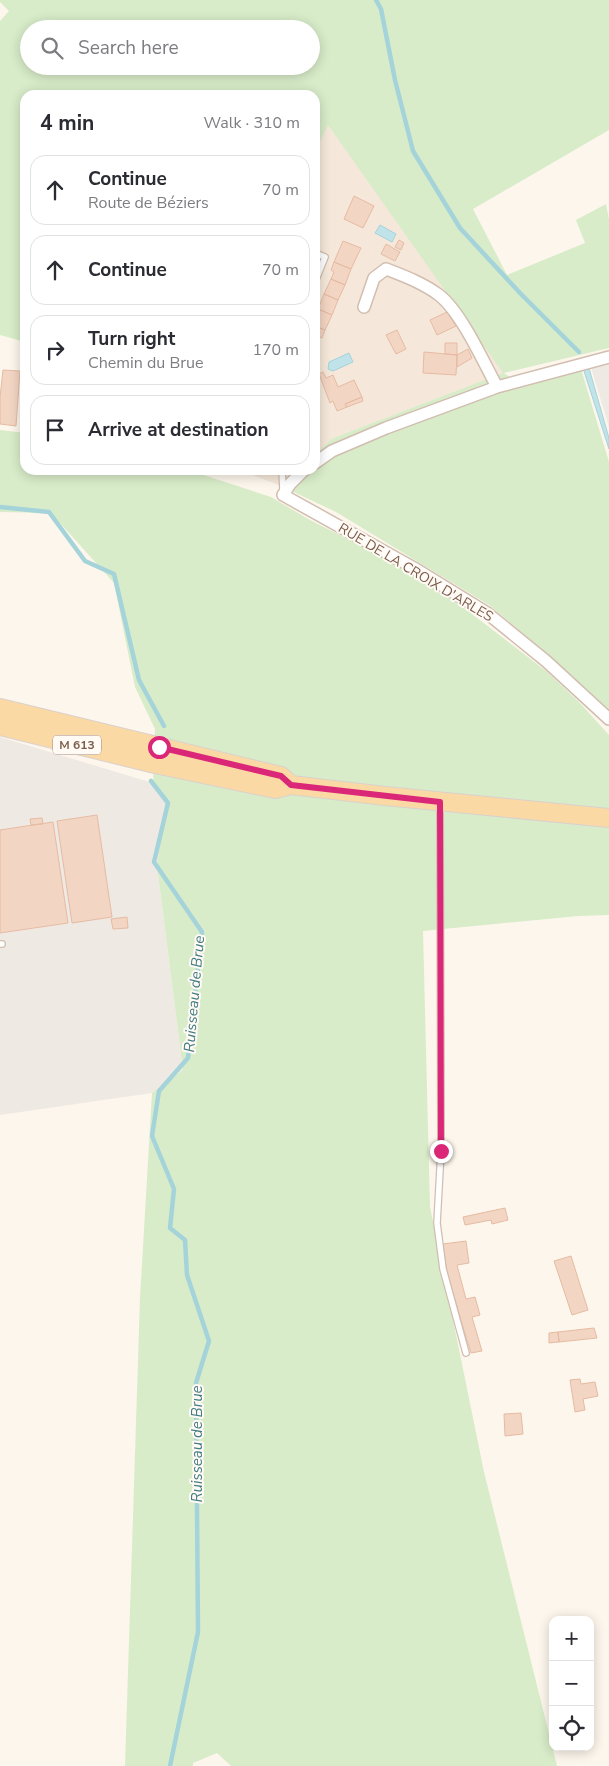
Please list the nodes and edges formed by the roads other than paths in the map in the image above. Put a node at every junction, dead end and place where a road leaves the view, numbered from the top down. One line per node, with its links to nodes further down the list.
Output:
1 (320, 255): 2 (lane)
2 (320, 270)
3 (364, 307): 5 (street)
4 (609, 357): 5 (street)
5 (497, 387): 6 (street)
6 (320, 459)
7 (282, 475): 9 (lane)
8 (299, 475): 9 (street)
9 (283, 495): 11 (street, RUE DE LA CROIX D'ARLES)
10 (0, 708): 13 (main road, M 613)
11 (609, 719)
12 (0, 726): 13 (main road, M 613)
13 (291, 785): 14 (main road, M 613)
14 (440, 802): 15 (main road, M 613); 16 (lane)
15 (609, 818)
16 (466, 1353)

